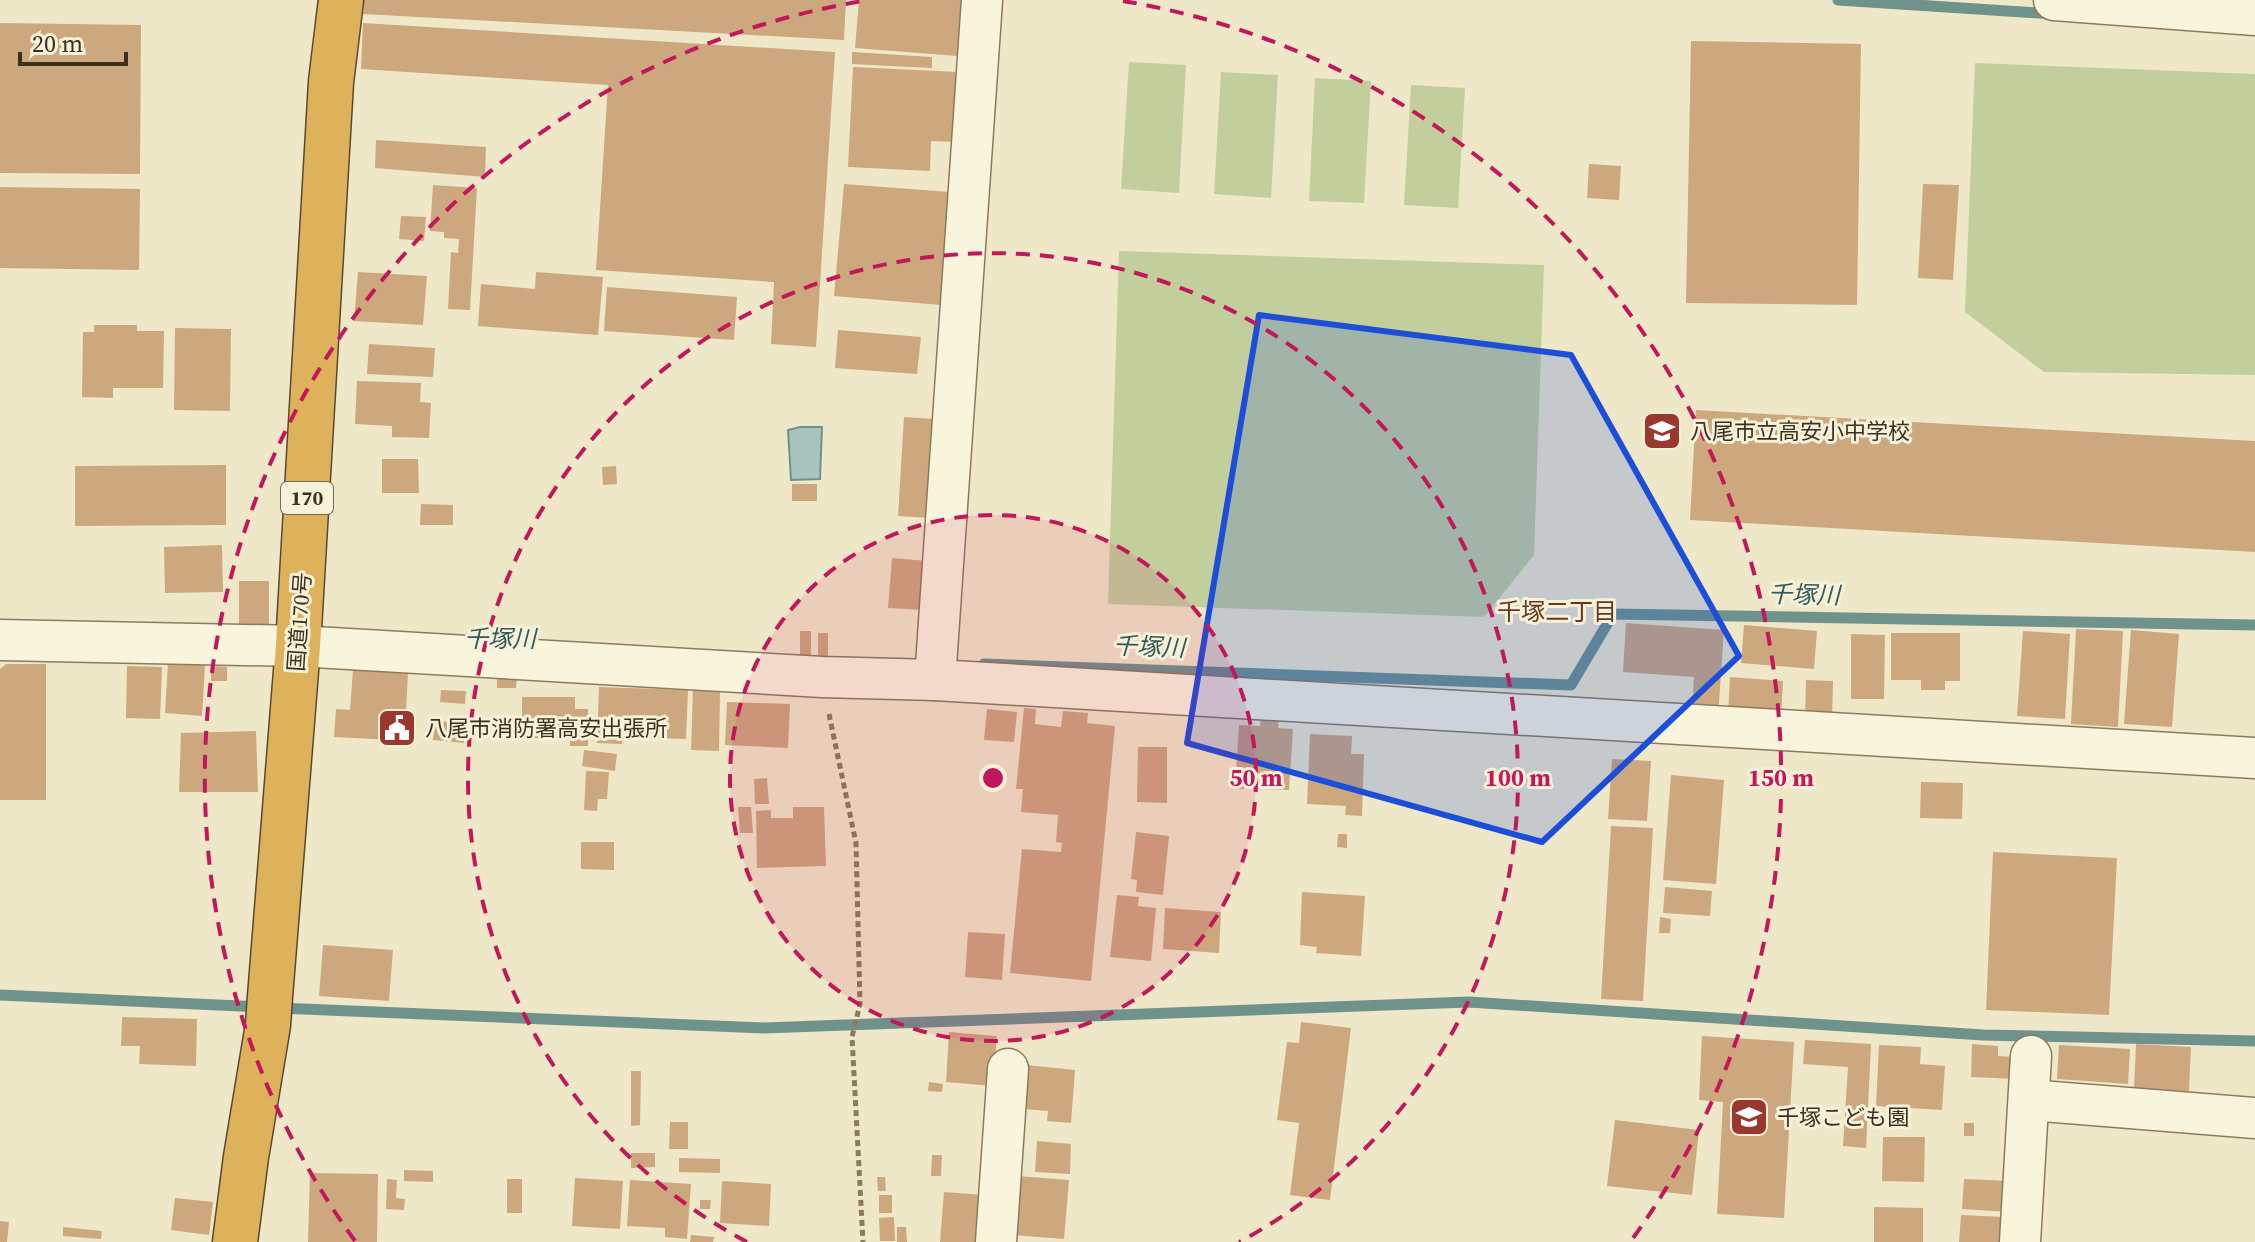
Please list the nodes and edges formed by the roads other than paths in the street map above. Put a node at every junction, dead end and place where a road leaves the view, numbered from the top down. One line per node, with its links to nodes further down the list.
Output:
1 (341, 0): 6 (highway, 国道170号 / 170)
2 (982, 0): 7 (street)
3 (2054, 0): 4 (street)
4 (2255, 15)
5 (0, 640): 6 (street)
6 (298, 646): 7 (street); 13 (highway, 国道170号 / 170)
7 (935, 680): 8 (street)
8 (2255, 758)
9 (2031, 1056): 11 (street)
10 (1008, 1069): 14 (street)
11 (2029, 1100): 12 (street); 15 (street)
12 (2255, 1118)
13 (235, 1242)
14 (996, 1242)
15 (2020, 1242)

